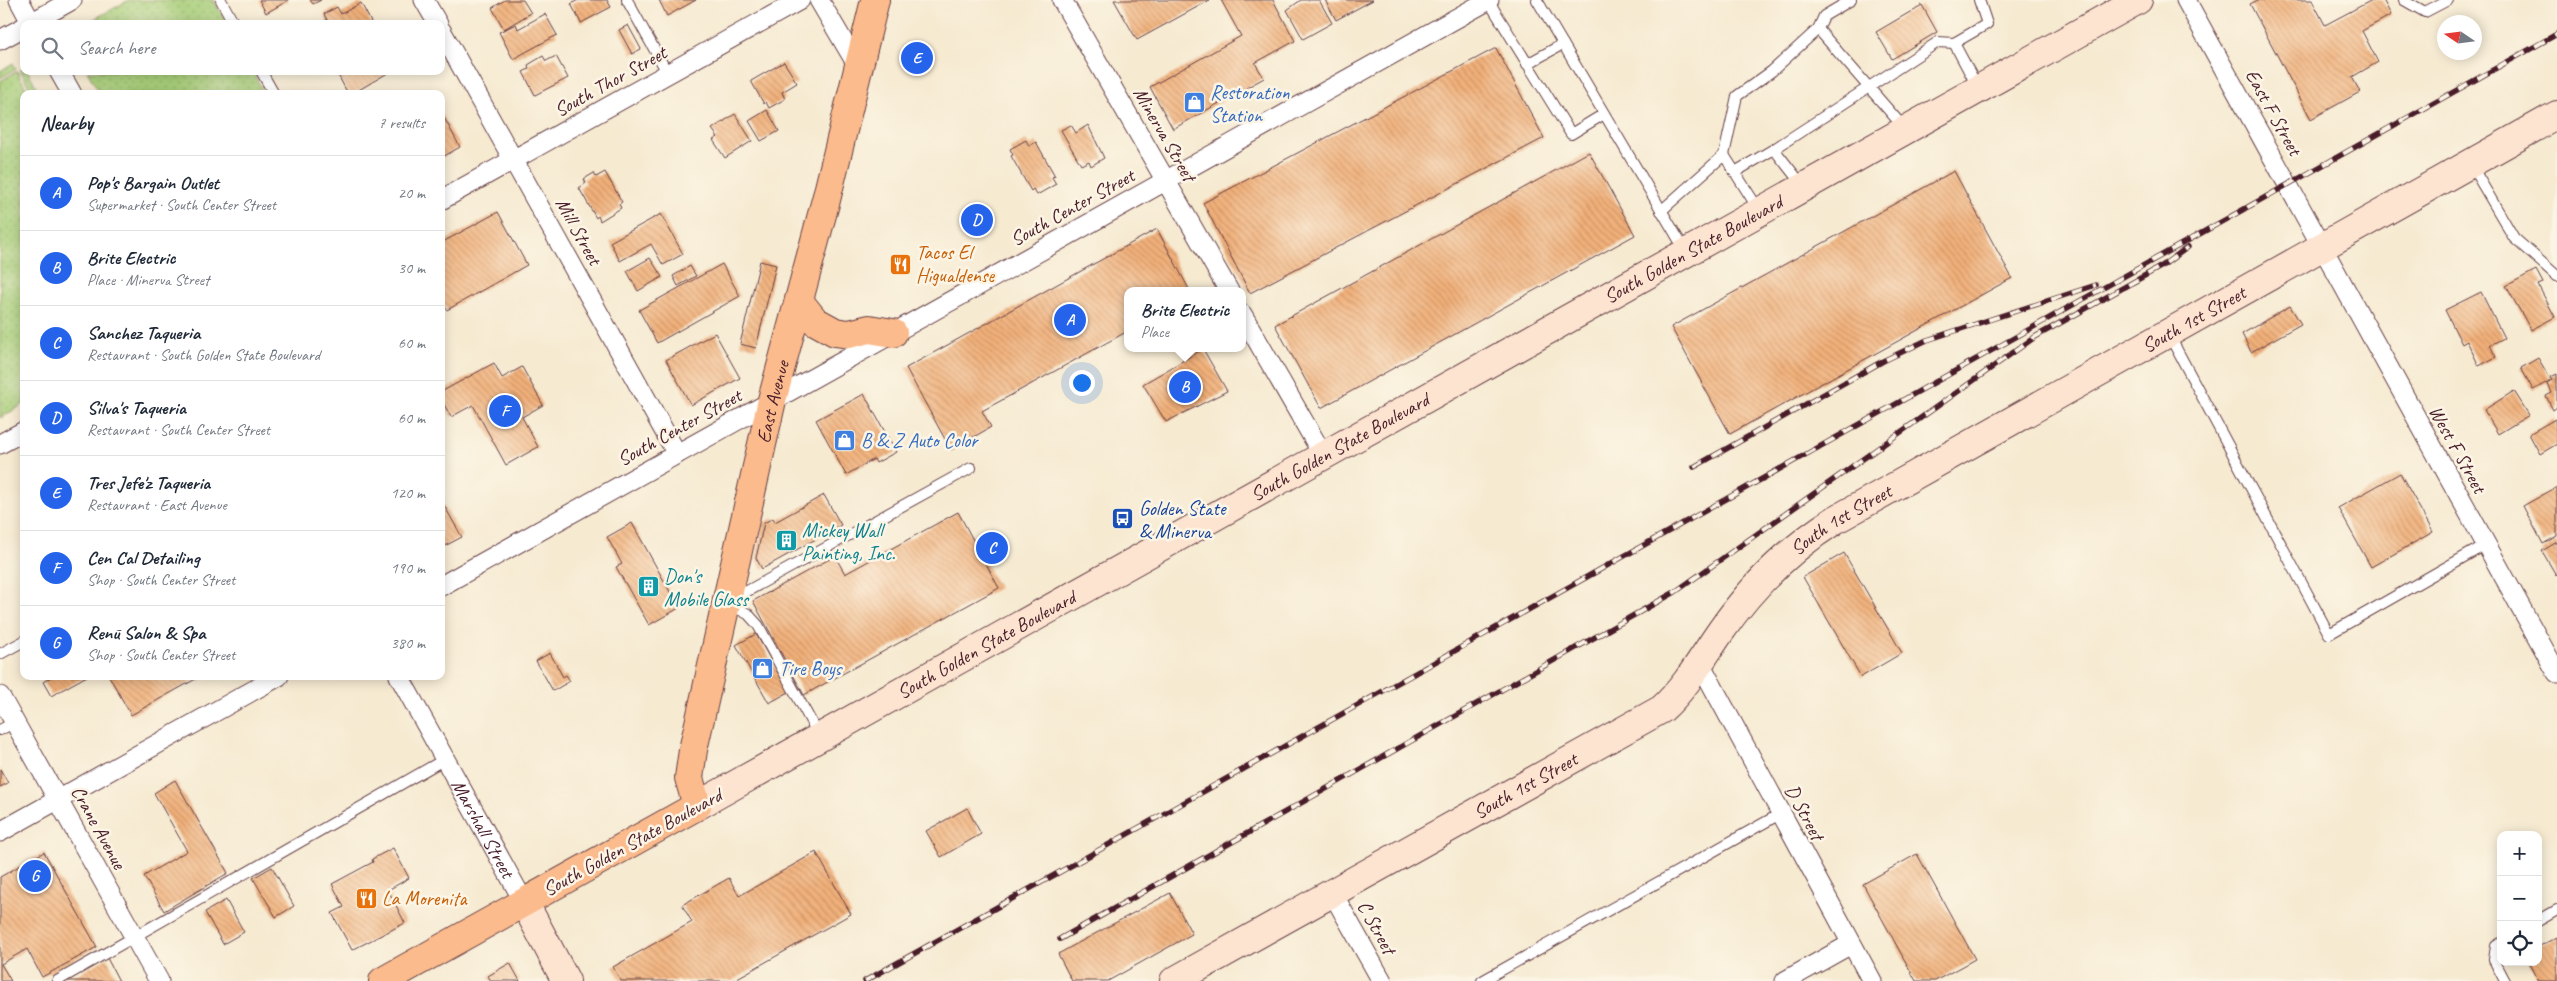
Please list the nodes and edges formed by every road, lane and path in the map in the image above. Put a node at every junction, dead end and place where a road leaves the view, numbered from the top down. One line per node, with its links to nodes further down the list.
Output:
1 (19, 0): 18 (street)
2 (72, 0): 19 (street)
3 (221, 0): 20 (lane)
4 (424, 0): 21 (street)
5 (627, 0): 30 (lane)
6 (800, 0): 30 (street, South Thor Street)
7 (819, 0): 29 (street)
8 (875, 0): 29 (main road, East Avenue)
9 (1062, 0): 45 (street, Minerva Street)
10 (1489, 0): 28 (lane); 45 (street, South Center Street)
11 (1537, 0): 27 (lane)
12 (1851, 0): 23 (lane)
13 (1979, 0): 26 (lane)
14 (2138, 0): 34 (street, South Golden State Boulevard)
15 (2186, 0): 50 (street, East F Street)
16 (2404, 0): 17 (lane)
17 (2448, 0)
18 (27, 20)
19 (36, 20)
20 (232, 20)
21 (436, 20)
22 (20, 29): 25 (street)
23 (1818, 29): 33 (lane); 41 (lane)
24 (445, 37): 42 (street, Mill Street)
25 (0, 40)
26 (1954, 43): 33 (lane); 34 (lane)
27 (1563, 44): 28 (lane); 37 (lane)
28 (1528, 64): 37 (lane)
29 (859, 68): 54 (main road, East Avenue)
30 (668, 74): 42 (street, South Thor Street)
31 (61, 75): 35 (street)
32 (263, 75): 36 (lane)
33 (1869, 87): 39 (lane); 40 (lane)
34 (1978, 89): 39 (street, South Golden State Boulevard)
35 (70, 90)
36 (272, 90)
37 (1604, 114): 48 (lane)
38 (2557, 115): 43 (street, South 1st Street)
39 (1906, 130): 46 (street, South Golden State Boulevard)
40 (1774, 149): 44 (lane); 46 (lane)
41 (1724, 155): 44 (lane); 48 (lane)
42 (514, 161): 47 (street, South Thor Street); 61 (street, Mill Street)
43 (2470, 162): 50 (street, South 1st Street); 52 (lane)
44 (1735, 172): 49 (lane)
45 (1166, 180): 53 (street, Minerva Street); 56 (street, South Center Street)
46 (1804, 186): 49 (street, South Golden State Boulevard)
47 (445, 198)
48 (1661, 211): 51 (lane)
49 (1760, 211): 51 (street, South Golden State Boulevard)
50 (2321, 246): 57 (street, South 1st Street); 64 (street, West F Street)
51 (1686, 252): 62 (street, South Golden State Boulevard)
52 (2557, 276)
53 (1227, 287)
54 (799, 301): 56 (main road); 58 (main road, East Avenue)
55 (1246, 321): 62 (street)
56 (893, 333): 58 (street, South Center Street)
57 (2168, 333): 64 (lane); 69 (street, South 1st Street)
58 (772, 400): 61 (street, South Center Street); 66 (main road, East Avenue)
59 (20, 433): 60 (street)
60 (0, 444)
61 (677, 454): 65 (street, South Center Street)
62 (1323, 455): 75 (street, South Golden State Boulevard)
63 (971, 468): 66 (lane)
64 (2485, 545): 70 (street, West F Street)
65 (445, 584)
66 (726, 602): 75 (lane); 78 (main road, East Avenue)
67 (20, 643): 68 (lane)
68 (0, 654)
69 (1700, 664): 79 (street, D Street); 81 (street, South 1st Street)
70 (2557, 673)
71 (272, 680): 77 (street)
72 (401, 680): 76 (street, Marshall Street)
73 (0, 696): 74 (street, Crane Avenue)
74 (7, 726): 77 (street, Crane Avenue)
75 (819, 737): 78 (street, South Golden State Boulevard)
76 (445, 759): 82 (street, Marshall Street); 85 (lane)
77 (58, 800): 80 (street); 85 (street, Crane Avenue)
78 (696, 806): 82 (main road, South Golden State Boulevard)
79 (1780, 814): 86 (street, D Street); 96 (lane)
80 (0, 832)
81 (1333, 894): 94 (street, South 1st Street); 95 (street, C Street)
82 (524, 902): 92 (main road, South Golden State Boulevard); 93 (street, Marshall Street)
83 (2557, 910): 84 (lane)
84 (2542, 919)
85 (135, 937): 90 (lane); 91 (street, Crane Avenue)
86 (1851, 944): 97 (street); 98 (street, D Street)
87 (2497, 945): 89 (lane)
88 (2497, 966): 99 (lane)
89 (2497, 966)
90 (57, 981)
91 (159, 981)
92 (384, 981)
93 (566, 981)
94 (1174, 981)
95 (1382, 981)
96 (1482, 981)
97 (1785, 981)
98 (1872, 981)
99 (2505, 981)

